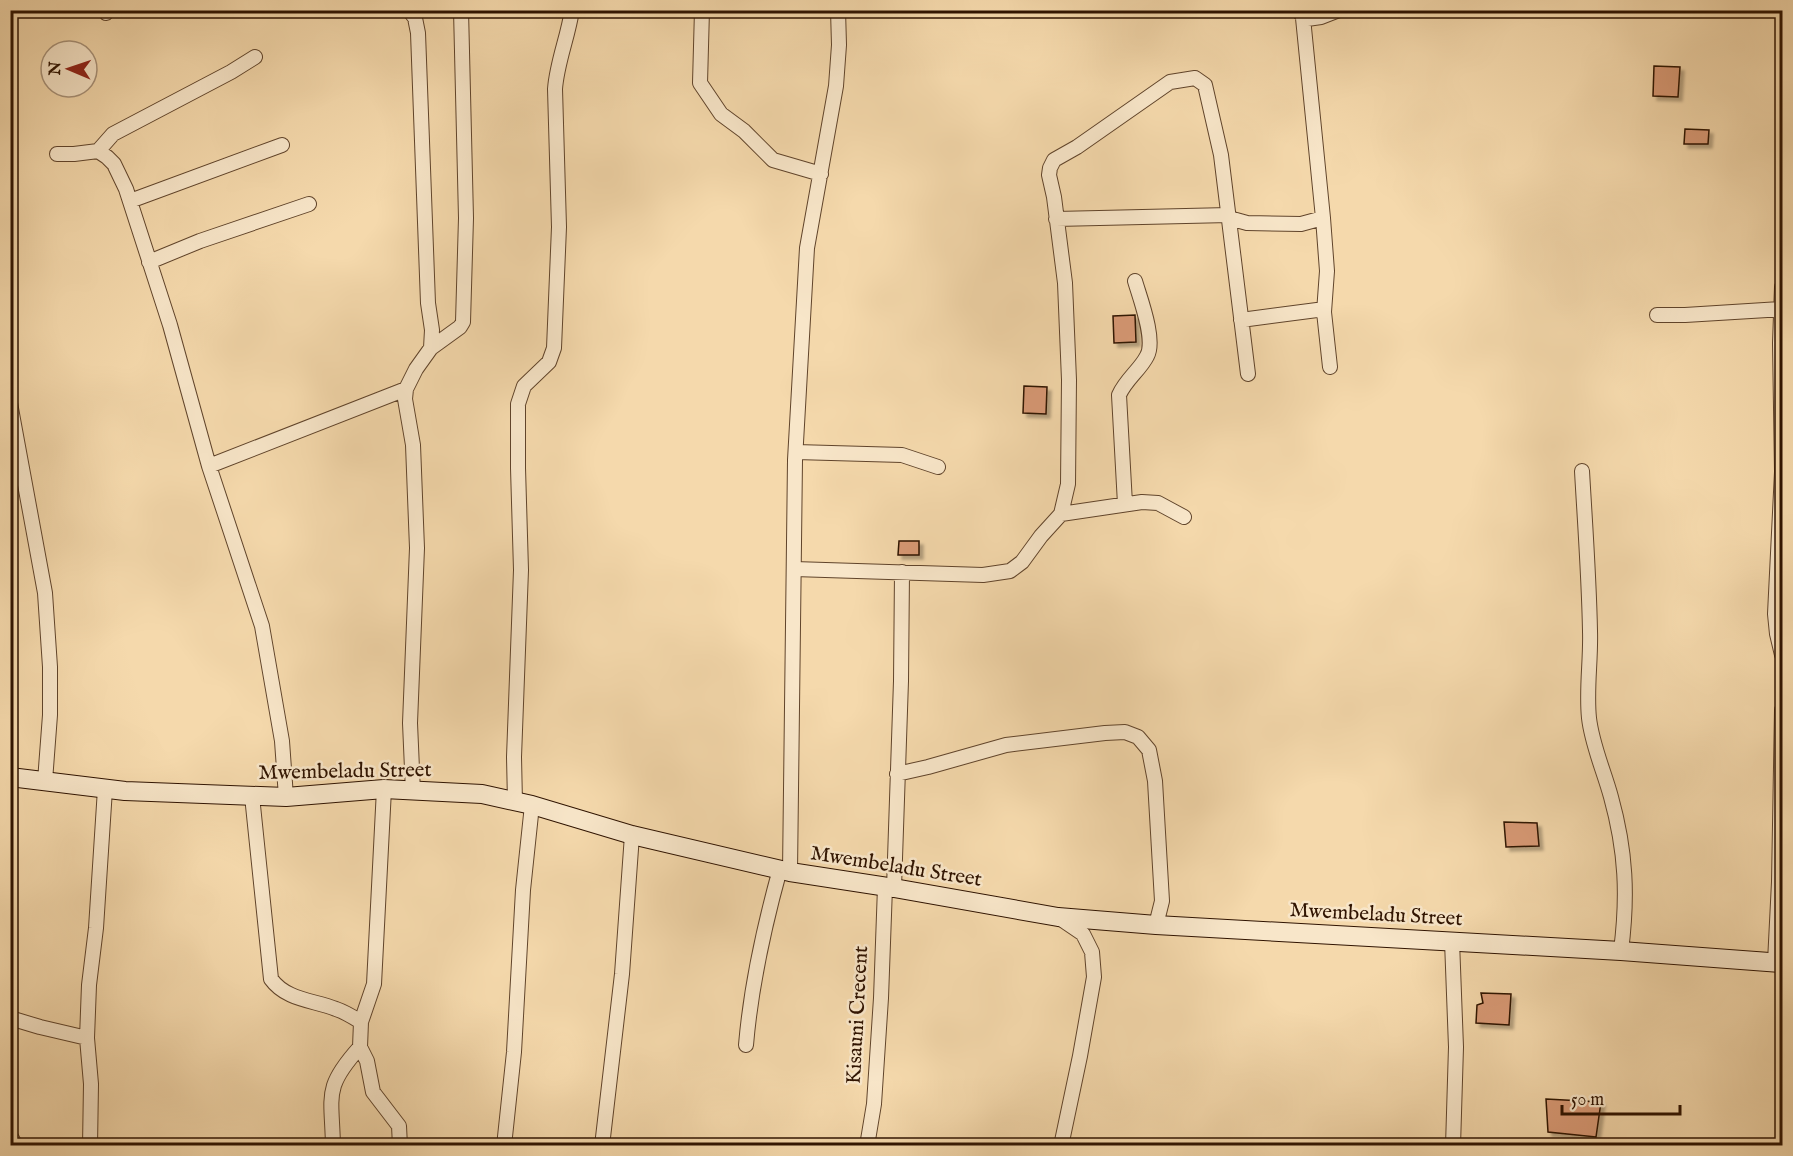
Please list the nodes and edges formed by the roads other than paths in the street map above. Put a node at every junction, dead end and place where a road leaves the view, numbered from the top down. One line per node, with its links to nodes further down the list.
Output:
1 (409, 10): 25 (street)
2 (461, 10): 25 (street)
3 (572, 10): 50 (street)
4 (702, 10): 12 (street)
5 (838, 10): 12 (street)
6 (1339, 10): 7 (street)
7 (1300, 14): 16 (street)
8 (255, 57): 10 (street)
9 (282, 146): 13 (street)
10 (98, 151): 11 (street); 13 (street)
11 (57, 154)
12 (820, 174): 30 (street)
13 (130, 201): 18 (street)
14 (309, 204): 18 (street)
15 (1229, 217): 16 (street); 17 (street); 17 (street); 24 (street)
16 (1323, 218): 22 (street)
17 (1056, 219): 35 (street)
18 (150, 262): 31 (street)
19 (1135, 281): 34 (street)
20 (1782, 287): 21 (street)
21 (1782, 309): 23 (street); 37 (street)
22 (1324, 312): 24 (street); 26 (street)
23 (1657, 315)
24 (1241, 320): 27 (street)
25 (431, 348): 28 (street)
26 (1330, 367)
27 (1248, 374)
28 (406, 389): 31 (street); 47 (street)
29 (10, 403): 44 (street)
30 (796, 453): 32 (street); 38 (street)
31 (209, 466): 49 (street)
32 (938, 467)
33 (1582, 471): 57 (street)
34 (1125, 504): 35 (street); 36 (street)
35 (1061, 514): 39 (street)
36 (1184, 517)
37 (1781, 524): 40 (street)
38 (794, 569): 39 (street); 52 (street)
39 (902, 572): 42 (street, Kisauni Crecent)
40 (1782, 655)
41 (1782, 710): 58 (street)
42 (897, 774): 53 (street, Kisauni Crecent); 55 (street)
43 (10, 777): 44 (street, Mwembeladu Street)
44 (45, 781): 45 (street, Mwembeladu Street)
45 (105, 789): 48 (street, Mwembeladu Street); 61 (street)
46 (384, 789): 47 (street, Mwembeladu Street); 49 (street, Mwembeladu Street); 60 (street)
47 (413, 792): 50 (street, Mwembeladu Street)
48 (252, 796): 49 (street, Mwembeladu Street); 60 (street)
49 (286, 797)
50 (524, 803): 51 (street, Mwembeladu Street); 69 (street)
51 (632, 835): 52 (street, Mwembeladu Street); 70 (street)
52 (785, 871): 53 (street, Mwembeladu Street); 62 (street)
53 (889, 887): 54 (street, Mwembeladu Street); 71 (street, Kisauni Crecent)
54 (1058, 917): 55 (street, Mwembeladu Street); 72 (street)
55 (1156, 925): 56 (street, Mwembeladu Street)
56 (1452, 941): 57 (street, Mwembeladu Street); 73 (street)
57 (1621, 951): 58 (street, Mwembeladu Street)
58 (1779, 962)
59 (10, 1018): 61 (street)
60 (361, 1022): 63 (street)
61 (87, 1038): 66 (street)
62 (746, 1045)
63 (360, 1047): 67 (street); 68 (street)
64 (10, 1135): 65 (street)
65 (16, 1146)
66 (90, 1146)
67 (333, 1146)
68 (400, 1146)
69 (504, 1146)
70 (602, 1146)
71 (867, 1146)
72 (1060, 1146)
73 (1453, 1146)

